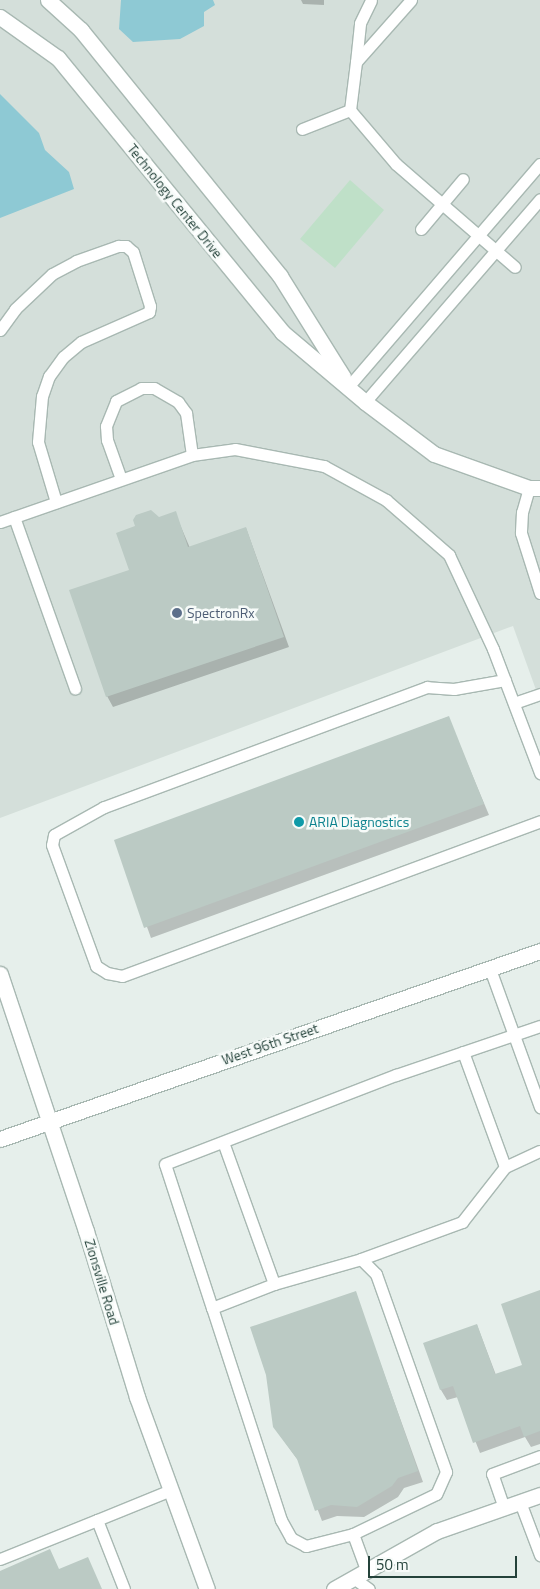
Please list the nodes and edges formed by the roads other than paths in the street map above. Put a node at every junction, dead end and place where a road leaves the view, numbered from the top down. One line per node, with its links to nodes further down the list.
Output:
1 (48, 0): 17 (street, Technology Center Drive)
2 (371, 0): 5 (lane)
3 (411, 0): 5 (lane)
4 (0, 17): 17 (street, Technology Center Drive)
5 (356, 62): 6 (lane)
6 (350, 110): 7 (lane); 11 (lane)
7 (302, 129)
8 (540, 164): 13 (lane)
9 (463, 179): 11 (lane)
10 (540, 199): 14 (lane)
11 (441, 205): 12 (lane); 13 (lane)
12 (420, 229)
13 (478, 236): 14 (lane); 17 (lane)
14 (496, 250): 15 (lane); 18 (lane)
15 (515, 267)
16 (0, 330): 22 (lane)
17 (348, 387): 18 (street, Technology Center Drive)
18 (365, 402): 21 (street, Technology Center Drive)
19 (192, 455): 20 (lane); 20 (lane); 27 (lane)
20 (121, 479): 22 (lane)
21 (534, 488): 25 (lane)
22 (56, 502): 23 (lane)
23 (14, 518): 24 (lane); 28 (lane)
24 (0, 522)
25 (537, 574): 26 (lane)
26 (540, 593)
27 (505, 680): 30 (lane); 32 (lane)
28 (75, 688)
29 (540, 694): 30 (lane)
30 (514, 703): 31 (lane)
31 (540, 774)
32 (540, 820)
33 (540, 951): 34 (street, West 96th Street)
34 (490, 969): 37 (lane); 41 (street, West 96th Street)
35 (0, 974): 41 (street, Zionsville Road)
36 (540, 1026): 37 (lane)
37 (514, 1035): 38 (lane); 39 (lane)
38 (463, 1052): 43 (lane); 45 (lane)
39 (537, 1091): 40 (lane)
40 (540, 1106)
41 (49, 1120): 42 (street, West 96th Street); 50 (street, Zionsville Road)
42 (0, 1139)
43 (223, 1142): 47 (lane); 48 (lane)
44 (540, 1151): 45 (lane)
45 (505, 1167): 46 (lane)
46 (361, 1259): 47 (lane); 55 (lane)
47 (274, 1284): 48 (lane)
48 (212, 1308): 55 (lane)
49 (540, 1456): 53 (lane)
50 (171, 1490): 54 (lane); 60 (street, Zionsville Road)
51 (540, 1495): 52 (street)
52 (520, 1502): 53 (street); 56 (lane)
53 (504, 1508): 58 (street)
54 (97, 1520): 57 (lane); 59 (lane)
55 (353, 1534): 58 (lane)
56 (540, 1556)
57 (0, 1559)
58 (361, 1575): 61 (street); 62 (lane)
59 (124, 1589)
60 (207, 1589)
61 (334, 1589)
62 (369, 1589)

